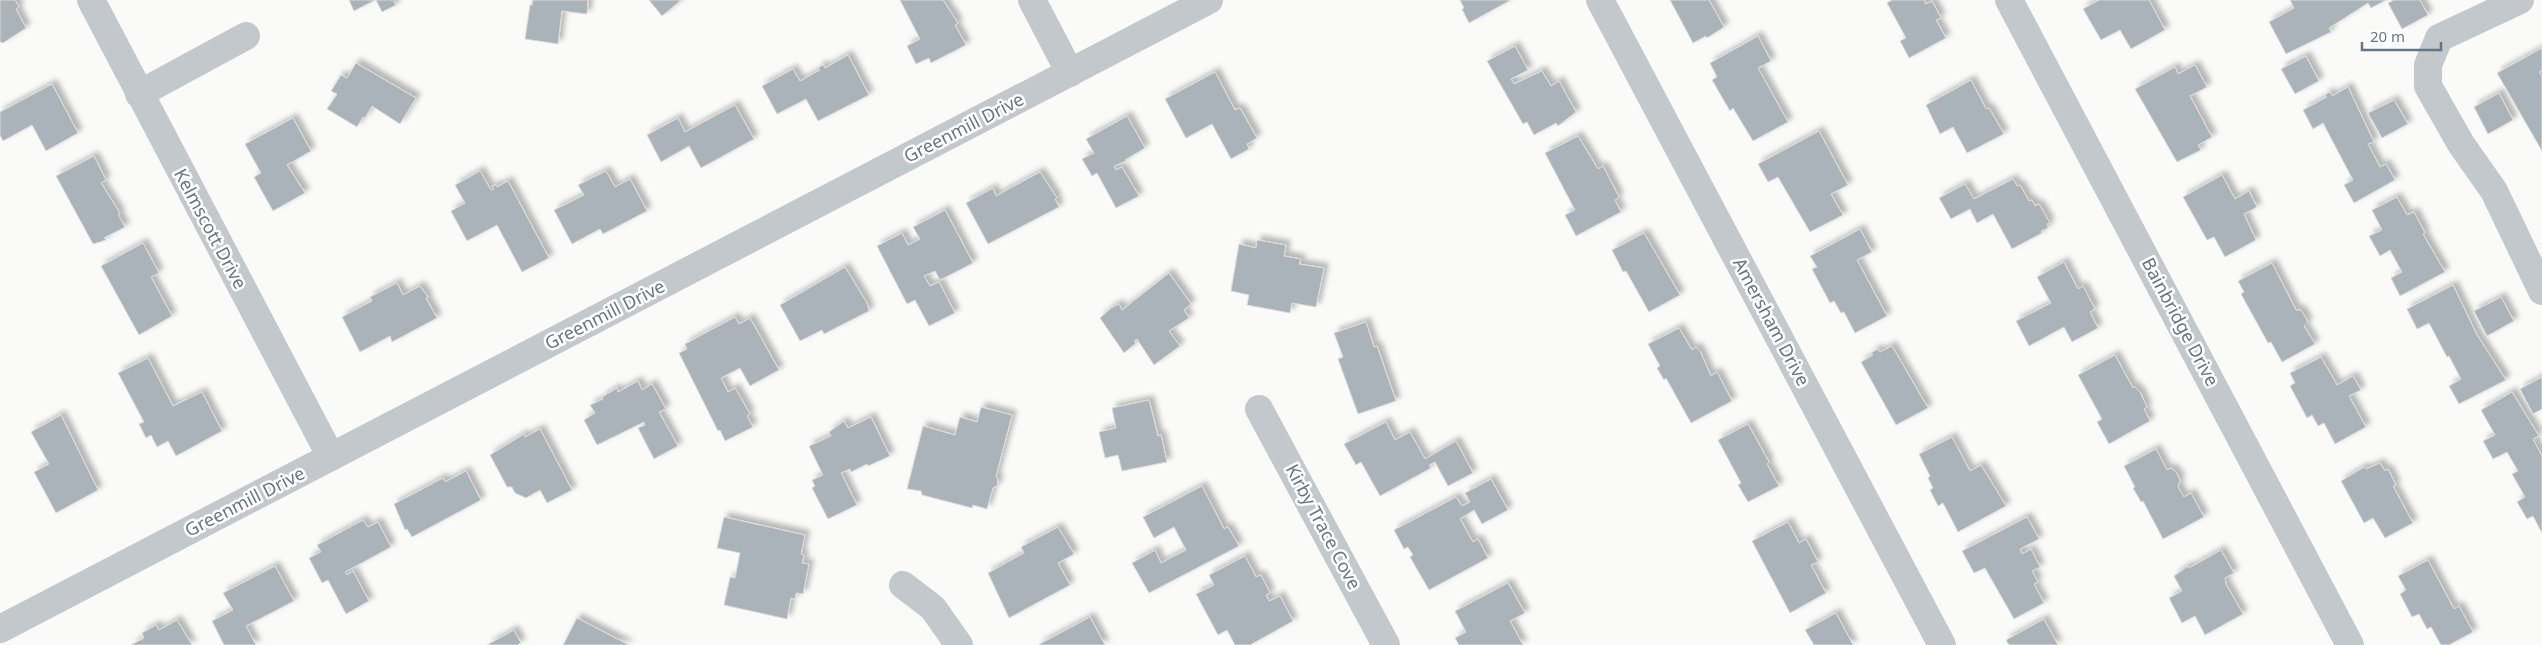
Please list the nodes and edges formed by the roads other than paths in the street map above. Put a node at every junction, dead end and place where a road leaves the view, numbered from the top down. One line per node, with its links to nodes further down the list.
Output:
1 (91, 0): 9 (street, Kelmscott Drive)
2 (1032, 0): 8 (street)
3 (1209, 0): 8 (street, Greenmill Drive)
4 (1600, 0): 17 (street, Amersham Drive)
5 (2009, 0): 18 (street, Bainbridge Drive)
6 (2520, 0): 10 (street)
7 (246, 36): 9 (street)
8 (1070, 73): 12 (street, Greenmill Drive)
9 (139, 94): 12 (street, Kelmscott Drive)
10 (2542, 291)
11 (1259, 409): 16 (street, Kirby Trace Cove)
12 (331, 458): 14 (street, Greenmill Drive)
13 (903, 585): 15 (street)
14 (0, 629)
15 (959, 645)
16 (1386, 645)
17 (1942, 645)
18 (2350, 645)

